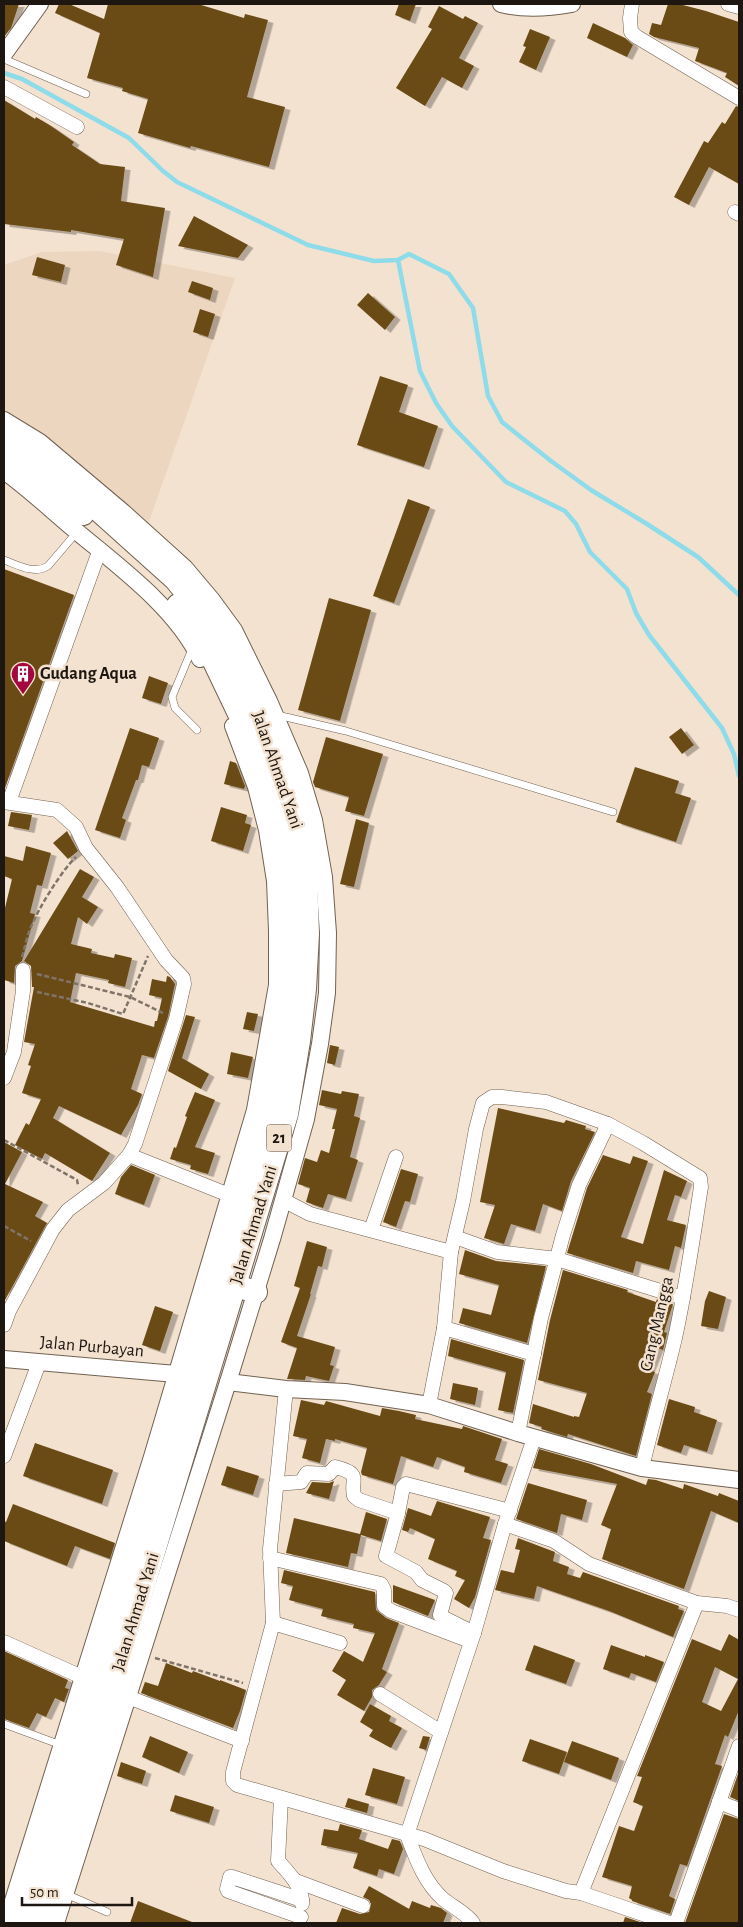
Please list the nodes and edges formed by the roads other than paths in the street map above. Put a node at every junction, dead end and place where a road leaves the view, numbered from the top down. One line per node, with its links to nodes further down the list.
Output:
1 (40, 4): 7 (street)
2 (501, 4): 3 (street)
3 (572, 4)
4 (632, 4): 11 (street)
5 (728, 4): 6 (street)
6 (739, 8)
7 (4, 54)
8 (4, 59): 10 (lane)
9 (4, 87): 12 (street)
10 (86, 94)
11 (739, 98)
12 (77, 127)
13 (4, 420): 21 (street)
14 (4, 432): 37 (highway, Jalan Ahmad Yani / 21)
15 (4, 454): 35 (highway, Jalan Ahmad Yani / 21)
16 (4, 471): 17 (street)
17 (77, 531): 18 (street); 19 (lane)
18 (100, 550): 20 (street); 23 (street)
19 (4, 560)
20 (193, 646): 22 (lane); 30 (street)
21 (275, 715): 24 (lane); 31 (street)
22 (197, 730)
23 (7, 802): 28 (street)
24 (613, 812)
25 (23, 970): 26 (street)
26 (4, 1078)
27 (608, 1124): 33 (street); 36 (street); 38 (street, Gang Mangga)
28 (129, 1155): 30 (street); 39 (street)
29 (396, 1157): 32 (street)
30 (229, 1195): 35 (street)
31 (283, 1200): 32 (street); 37 (street)
32 (371, 1230): 34 (street)
33 (455, 1237): 34 (street); 36 (street)
34 (451, 1252): 40 (street)
35 (218, 1256): 44 (street); 51 (highway, Jalan Ahmad Yani / 21)
36 (557, 1259): 38 (street); 41 (street)
37 (246, 1289): 45 (street); 57 (highway, Jalan Ahmad Yani / 21)
38 (683, 1298): 52 (street, Gang Mangga)
39 (4, 1325)
40 (444, 1328): 41 (street); 47 (street)
41 (534, 1354): 48 (street)
42 (4, 1358): 43 (street, Jalan Purbayan)
43 (39, 1363): 44 (street, Jalan Purbayan); 50 (street)
44 (176, 1374): 51 (street)
45 (228, 1382): 46 (street); 57 (street)
46 (286, 1389): 47 (street); 54 (street)
47 (429, 1405): 48 (street)
48 (518, 1433): 49 (street)
49 (534, 1438): 52 (street); 56 (street)
50 (4, 1456)
51 (157, 1458): 65 (street); 75 (highway, Jalan Ahmad Yani / 21)
52 (642, 1468): 53 (street)
53 (739, 1480)
54 (276, 1484): 55 (street); 58 (street)
55 (398, 1513): 56 (street); 62 (street)
56 (507, 1518): 59 (street); 62 (street)
57 (162, 1558): 67 (street); 75 (highway, Jalan Ahmad Yani / 21)
58 (270, 1558): 61 (street); 62 (street)
59 (697, 1603): 60 (street); 79 (street)
60 (739, 1610)
61 (273, 1623): 64 (street); 70 (street)
62 (472, 1637): 69 (street)
63 (4, 1642): 65 (street)
64 (340, 1643)
65 (82, 1677): 71 (street)
66 (380, 1694): 69 (street)
67 (128, 1697): 70 (street); 80 (street)
68 (4, 1724): 71 (lane)
69 (441, 1732): 77 (street)
70 (242, 1741): 73 (street)
71 (61, 1745): 85 (street)
72 (739, 1746): 74 (street)
73 (282, 1798): 77 (street); 78 (street)
74 (719, 1802): 76 (street); 91 (street)
75 (66, 1806): 86 (highway, Jalan Ahmad Yani / 21); 87 (highway, Jalan Ahmad Yani / 21)
76 (739, 1810)
77 (408, 1835): 79 (street); 89 (street)
78 (296, 1881): 81 (street); 82 (street)
79 (581, 1893): 90 (street)
80 (65, 1894): 83 (lane); 88 (street)
81 (302, 1900): 84 (street); 84 (street)
82 (362, 1906)
83 (107, 1912)
84 (301, 1920)
85 (6, 1923)
86 (21, 1923)
87 (41, 1923)
88 (56, 1923)
89 (473, 1923)
90 (670, 1923)
91 (676, 1923)

